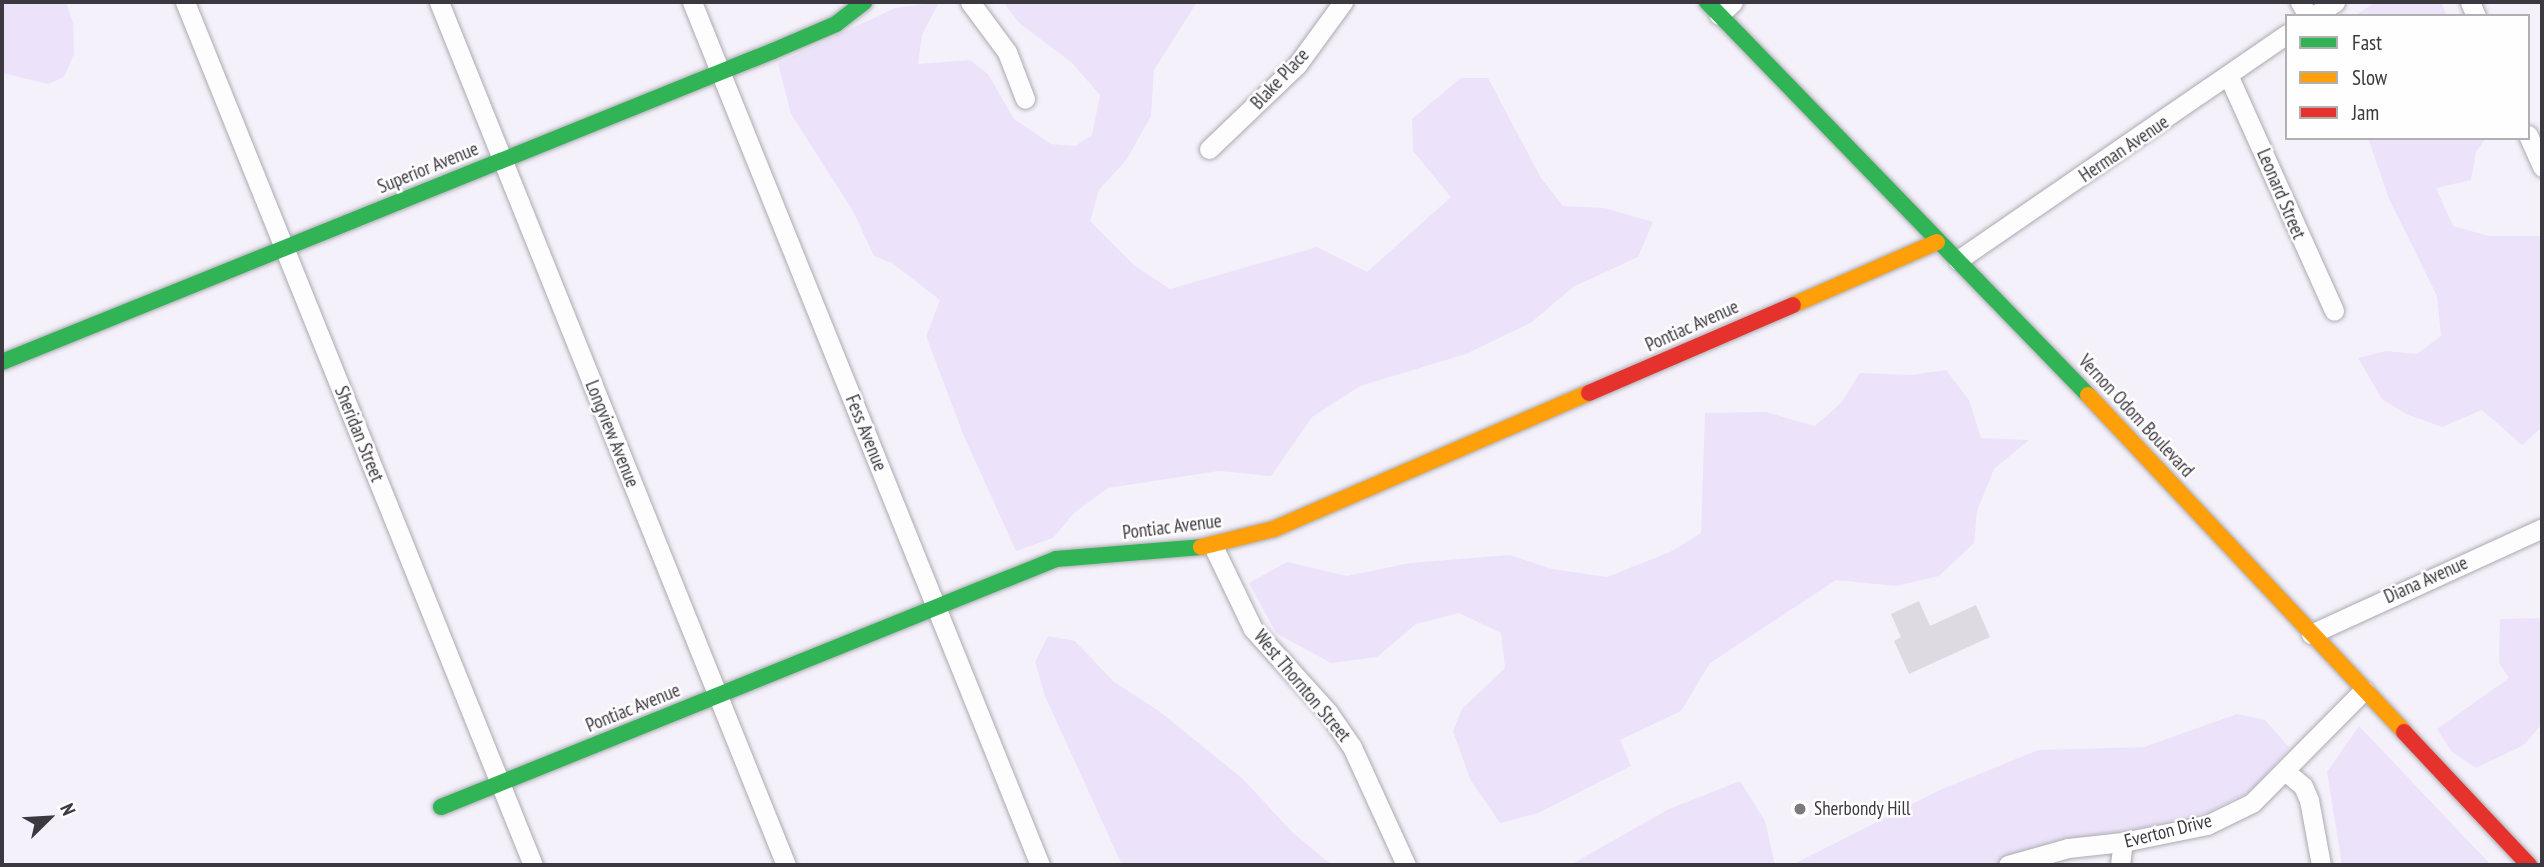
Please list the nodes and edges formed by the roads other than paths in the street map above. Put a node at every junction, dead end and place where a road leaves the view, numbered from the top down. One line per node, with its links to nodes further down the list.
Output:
1 (185, 2): 19 (street, Sheridan Street)
2 (439, 2): 16 (street, Longview Avenue)
3 (692, 2): 11 (street, Fess Avenue)
4 (864, 2): 11 (street, Superior Avenue)
5 (970, 2): 13 (street)
6 (1343, 2): 15 (street, Blake Place)
7 (2334, 2): 9 (street)
8 (1720, 6): 18 (street, Vernon Odom Boulevard)
9 (2314, 14)
10 (2285, 36): 12 (street, Herman Avenue)
11 (720, 72): 16 (street, Superior Avenue); 25 (street, Fess Avenue)
12 (2230, 77): 20 (street, Herman Avenue); 21 (street, Leonard Street)
13 (1025, 99)
14 (2530, 140): 17 (street)
15 (1209, 149)
16 (502, 160): 19 (street, Superior Avenue); 28 (street, Longview Avenue)
17 (2542, 167)
18 (1937, 242): 20 (street, Vernon Odom Boulevard); 24 (street, Pontiac Avenue)
19 (285, 249): 22 (street, Superior Avenue); 30 (street, Sheridan Street)
20 (1958, 260): 26 (street, Vernon Odom Boulevard)
21 (2334, 311)
22 (2, 362)
23 (2542, 528): 26 (street, Diana Avenue)
24 (1213, 546): 25 (street, Pontiac Avenue); 36 (street, West Thornton Street)
25 (936, 609): 28 (street, Pontiac Avenue); 35 (street, Fess Avenue)
26 (2311, 634): 27 (street, Vernon Odom Boulevard)
27 (2364, 690): 29 (street, Everton Drive); 40 (street, Vernon Odom Boulevard)
28 (718, 696): 30 (street, Pontiac Avenue); 34 (street, Longview Avenue)
29 (2285, 771): 32 (street, Everton Drive); 39 (street)
30 (500, 784): 31 (street, Pontiac Avenue); 33 (street, Sheridan Street)
31 (441, 807)
32 (2123, 842): 37 (street, Everton Drive); 38 (street)
33 (533, 865)
34 (786, 865)
35 (1040, 865)
36 (1406, 865)
37 (2008, 865)
38 (2120, 865)
39 (2321, 865)
40 (2529, 865)

